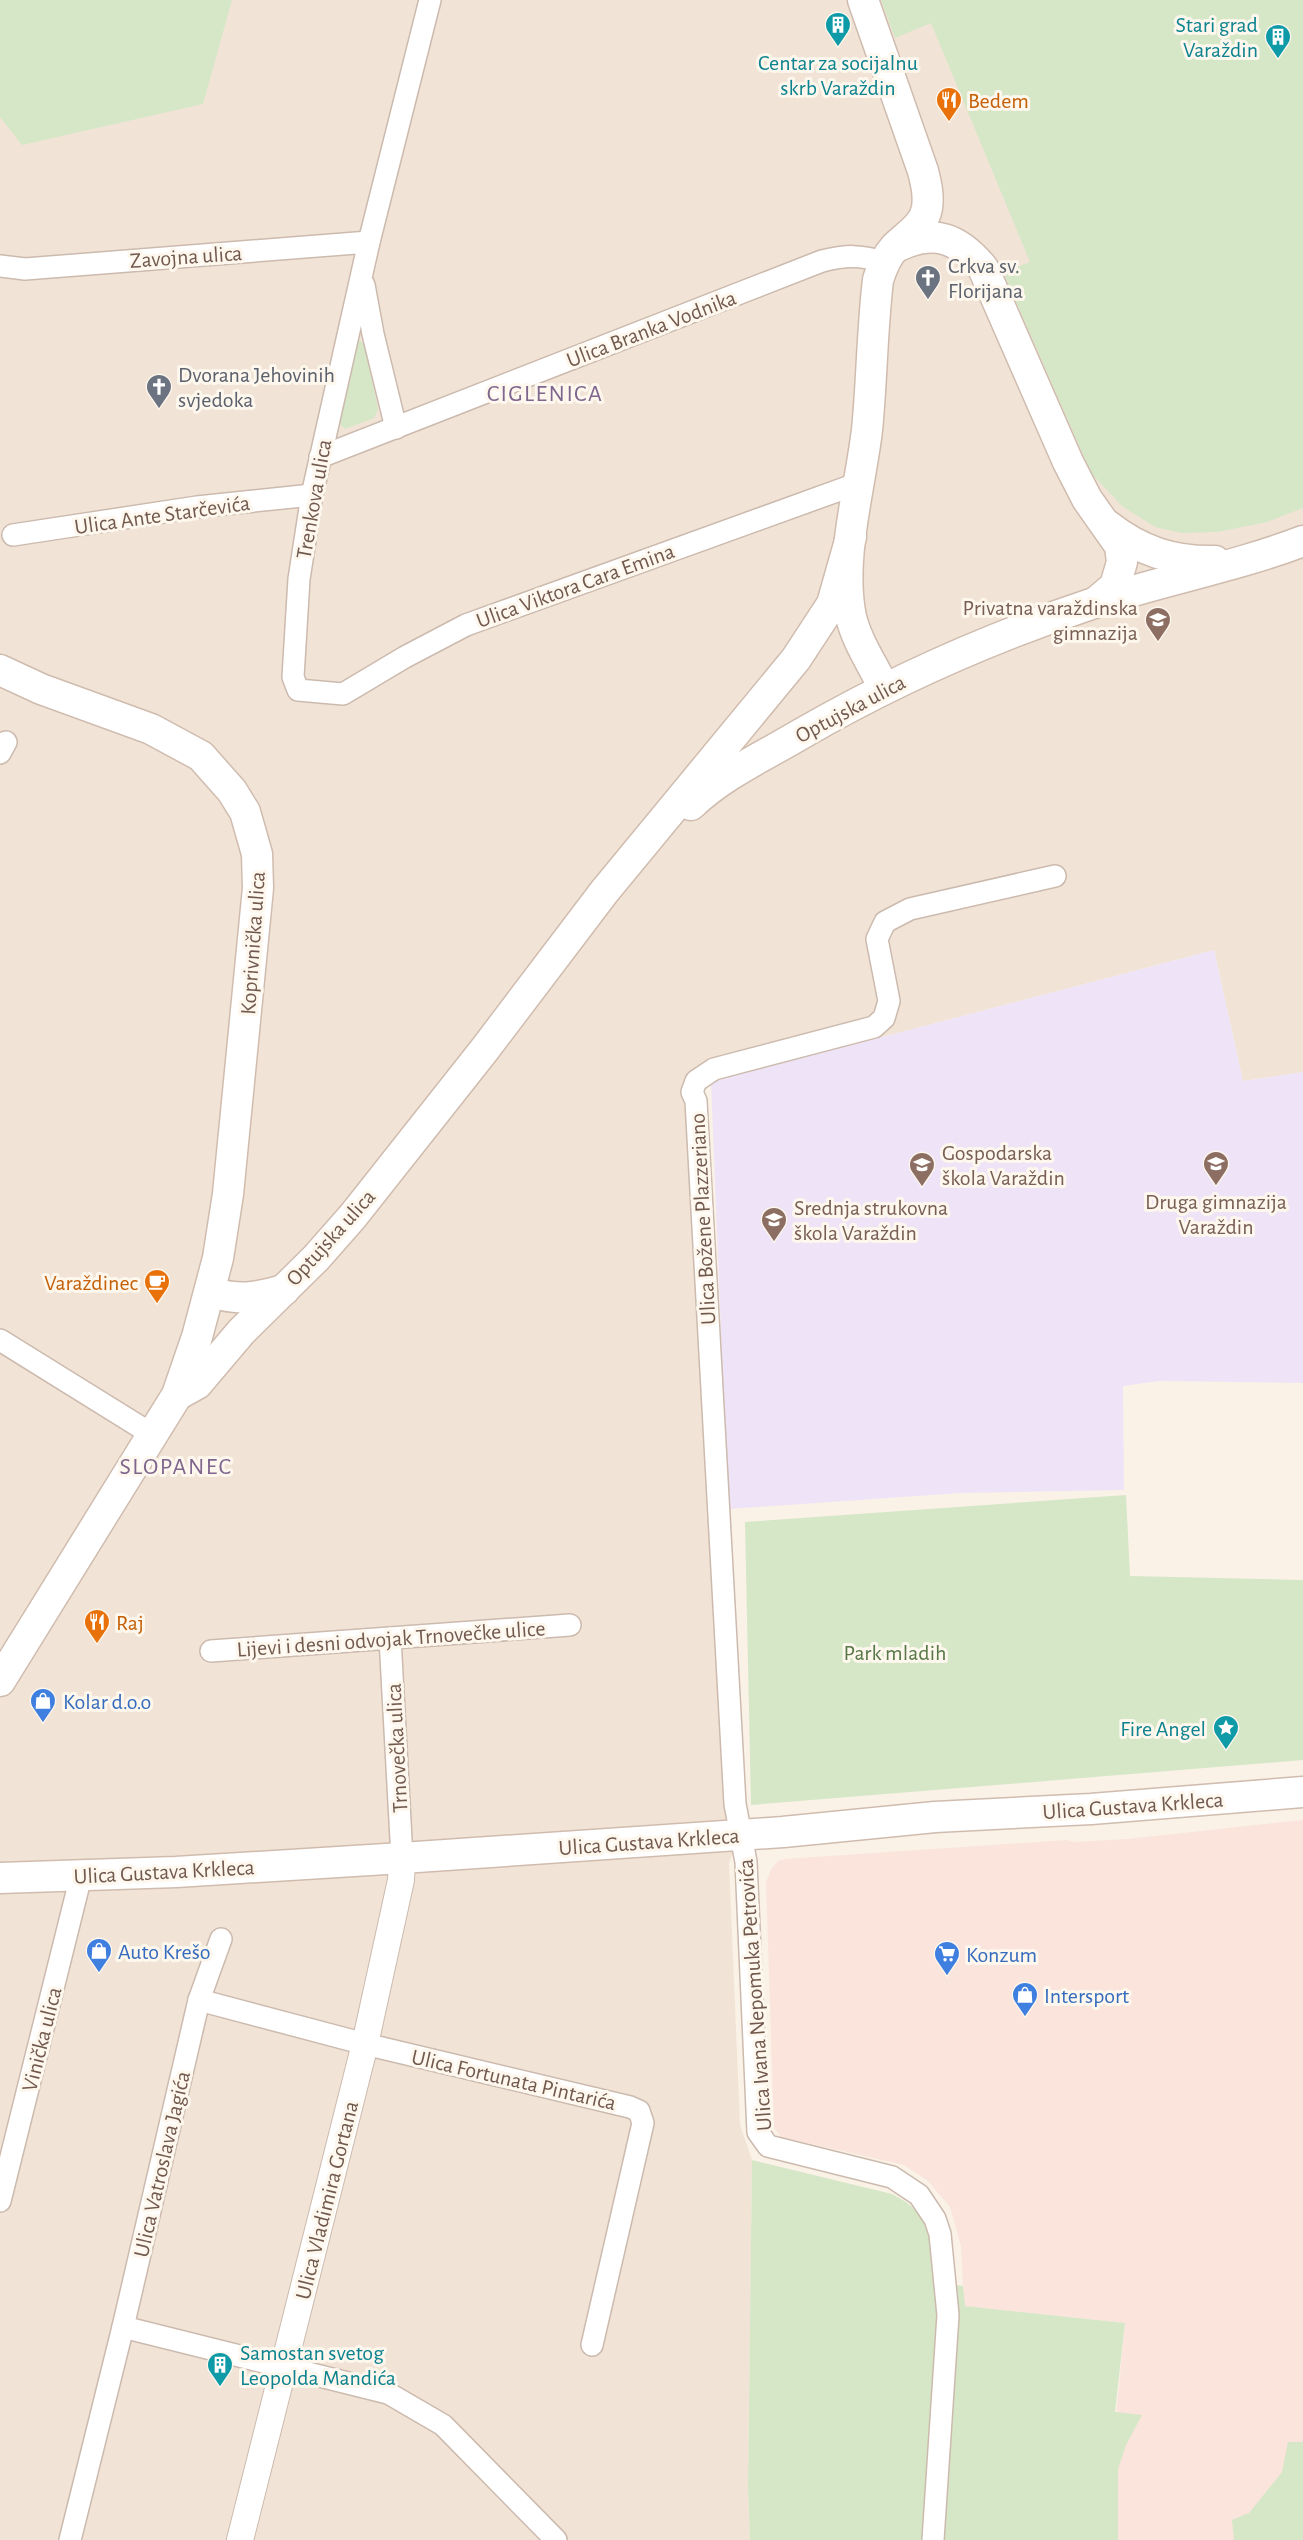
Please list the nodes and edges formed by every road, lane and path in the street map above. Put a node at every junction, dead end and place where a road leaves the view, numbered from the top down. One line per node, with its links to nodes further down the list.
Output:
1 (430, 0): 3 (street, Trenkova ulica)
2 (863, 0): 4 (main road)
3 (369, 242): 5 (street, Zavojna ulica); 6 (street, Trenkova ulica)
4 (889, 255): 7 (street, Ulica Branka Vodnika); 9 (main road); 11 (main road)
5 (1, 264)
6 (363, 275): 7 (street, Trenkova ulica); 8 (street, Trenkova ulica)
7 (396, 428): 8 (street, Ulica Branka Vodnika)
8 (320, 457): 10 (street, Trenkova ulica)
9 (859, 483): 13 (main road); 19 (street, Ulica Viktora Cara Emina)
10 (312, 495): 12 (street, Ulica Ante Starčevića); 19 (street, Trenkova ulica)
11 (1101, 519): 15 (main road); 16 (main road)
12 (13, 535)
13 (851, 537): 18 (main road); 20 (main road, Optujska ulica)
14 (1302, 543): 15 (main road)
15 (1257, 556): 16 (main road, Optujska ulica)
16 (1096, 602): 18 (main road, Optujska ulica)
17 (0, 670): 23 (main road, Koprivnička ulica)
18 (885, 688): 20 (main road, Optujska ulica)
19 (298, 690)
20 (630, 859): 22 (main road, Optujska ulica)
21 (1055, 876): 32 (street, Ulica Božene Plazzeriano)
22 (284, 1290): 23 (main road, Optujska ulica); 25 (main road)
23 (210, 1292): 25 (main road)
24 (0, 1340): 26 (street)
25 (177, 1395): 26 (main road)
26 (153, 1435): 30 (main road)
27 (570, 1625): 28 (street, Lijevi i desni odvojak Trnovečke ulice)
28 (390, 1638): 29 (street, Lijevi i desni odvojak Trnovečke ulice); 33 (street, Trnovečka ulica)
29 (211, 1651)
30 (0, 1681)
31 (1301, 1792): 32 (main road, Ulica Gustava Krkleca)
32 (741, 1834): 33 (main road, Ulica Gustava Krkleca); 46 (street, Ulica Ivana Nepomuka Petrovića)
33 (402, 1858): 34 (main road, Ulica Gustava Krkleca); 38 (street, Ulica Vladimira Gortana)
34 (81, 1876): 35 (main road, Ulica Gustava Krkleca); 39 (street, Vinička ulica)
35 (0, 1878)
36 (221, 1939): 37 (street, Ulica Vatroslava Jagića)
37 (199, 2000): 38 (street); 40 (street, Ulica Vatroslava Jagića)
38 (365, 2044): 41 (street, Ulica Fortunata Pintarića); 42 (street, Ulica Vladimira Gortana)
39 (0, 2201)
40 (123, 2327): 42 (street); 43 (street, Ulica Vatroslava Jagića)
41 (592, 2345)
42 (284, 2366): 44 (street, Ulica Vladimira Gortana); 45 (street)
43 (70, 2540)
44 (240, 2540)
45 (556, 2540)
46 (933, 2540)

